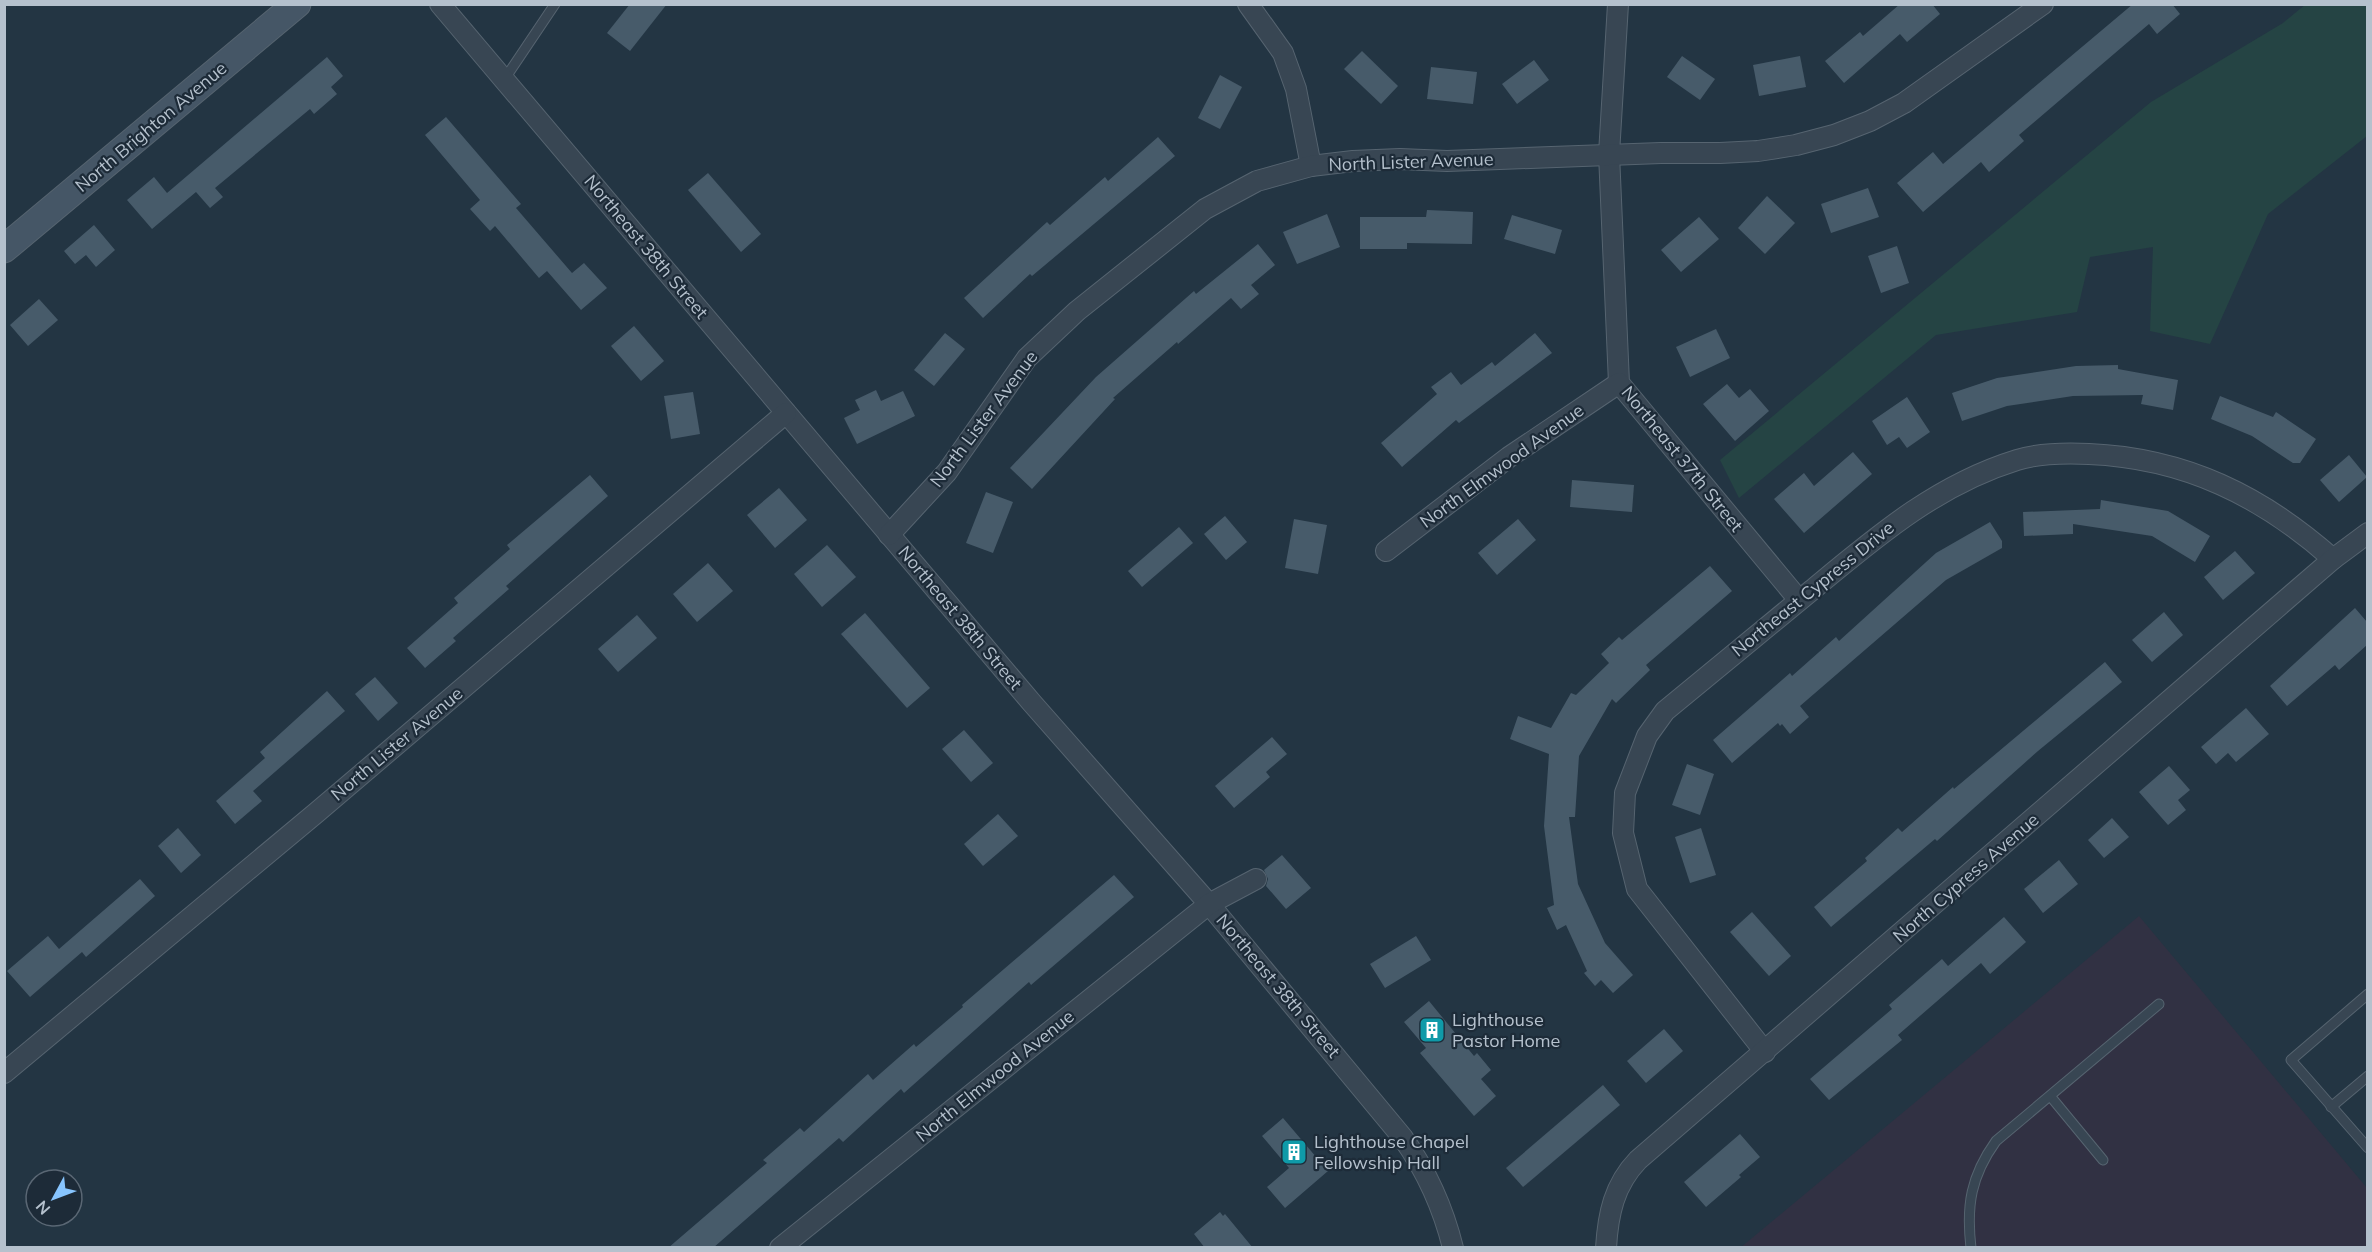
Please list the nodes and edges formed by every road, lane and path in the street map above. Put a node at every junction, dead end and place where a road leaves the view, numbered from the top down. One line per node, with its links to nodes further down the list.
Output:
1 (297, 4): 10 (main road, North Brighton Avenue)
2 (440, 4): 7 (street, Northeast 38th Street)
3 (555, 4): 7 (lane)
4 (1248, 4): 9 (street)
5 (1618, 4): 8 (street, Northeast 37th Street)
6 (2043, 4): 8 (street, North Lister Avenue)
7 (504, 80): 12 (street, Northeast 38th Street)
8 (1609, 154): 9 (street, North Lister Avenue); 11 (street, Northeast 37th Street)
9 (1311, 166): 14 (street, North Lister Avenue)
10 (4, 249)
11 (1619, 383): 15 (street, North Elmwood Avenue); 17 (street, Northeast 37th Street)
12 (786, 413): 14 (street, Northeast 38th Street); 23 (street, North Lister Avenue)
13 (2367, 533): 16 (street, North Cypress Avenue)
14 (889, 534): 19 (street, Northeast 38th Street)
15 (1386, 551)
16 (2333, 559): 17 (street, Northeast Cypress Drive); 22 (street, North Cypress Avenue)
17 (1799, 600): 22 (street, Northeast Cypress Drive)
18 (1256, 879): 19 (street, North Elmwood Avenue)
19 (1209, 904): 29 (street, North Elmwood Avenue); 30 (street, Northeast 38th Street)
20 (2367, 994): 26 (lane)
21 (2159, 1004): 25 (lane)
22 (1765, 1052): 31 (street, North Cypress Avenue)
23 (4, 1073)
24 (2367, 1076): 26 (lane)
25 (2051, 1097): 28 (lane); 32 (lane)
26 (2331, 1107): 27 (lane)
27 (2367, 1148)
28 (2103, 1160)
29 (780, 1248)
30 (1454, 1248)
31 (1606, 1248)
32 (1971, 1248)

